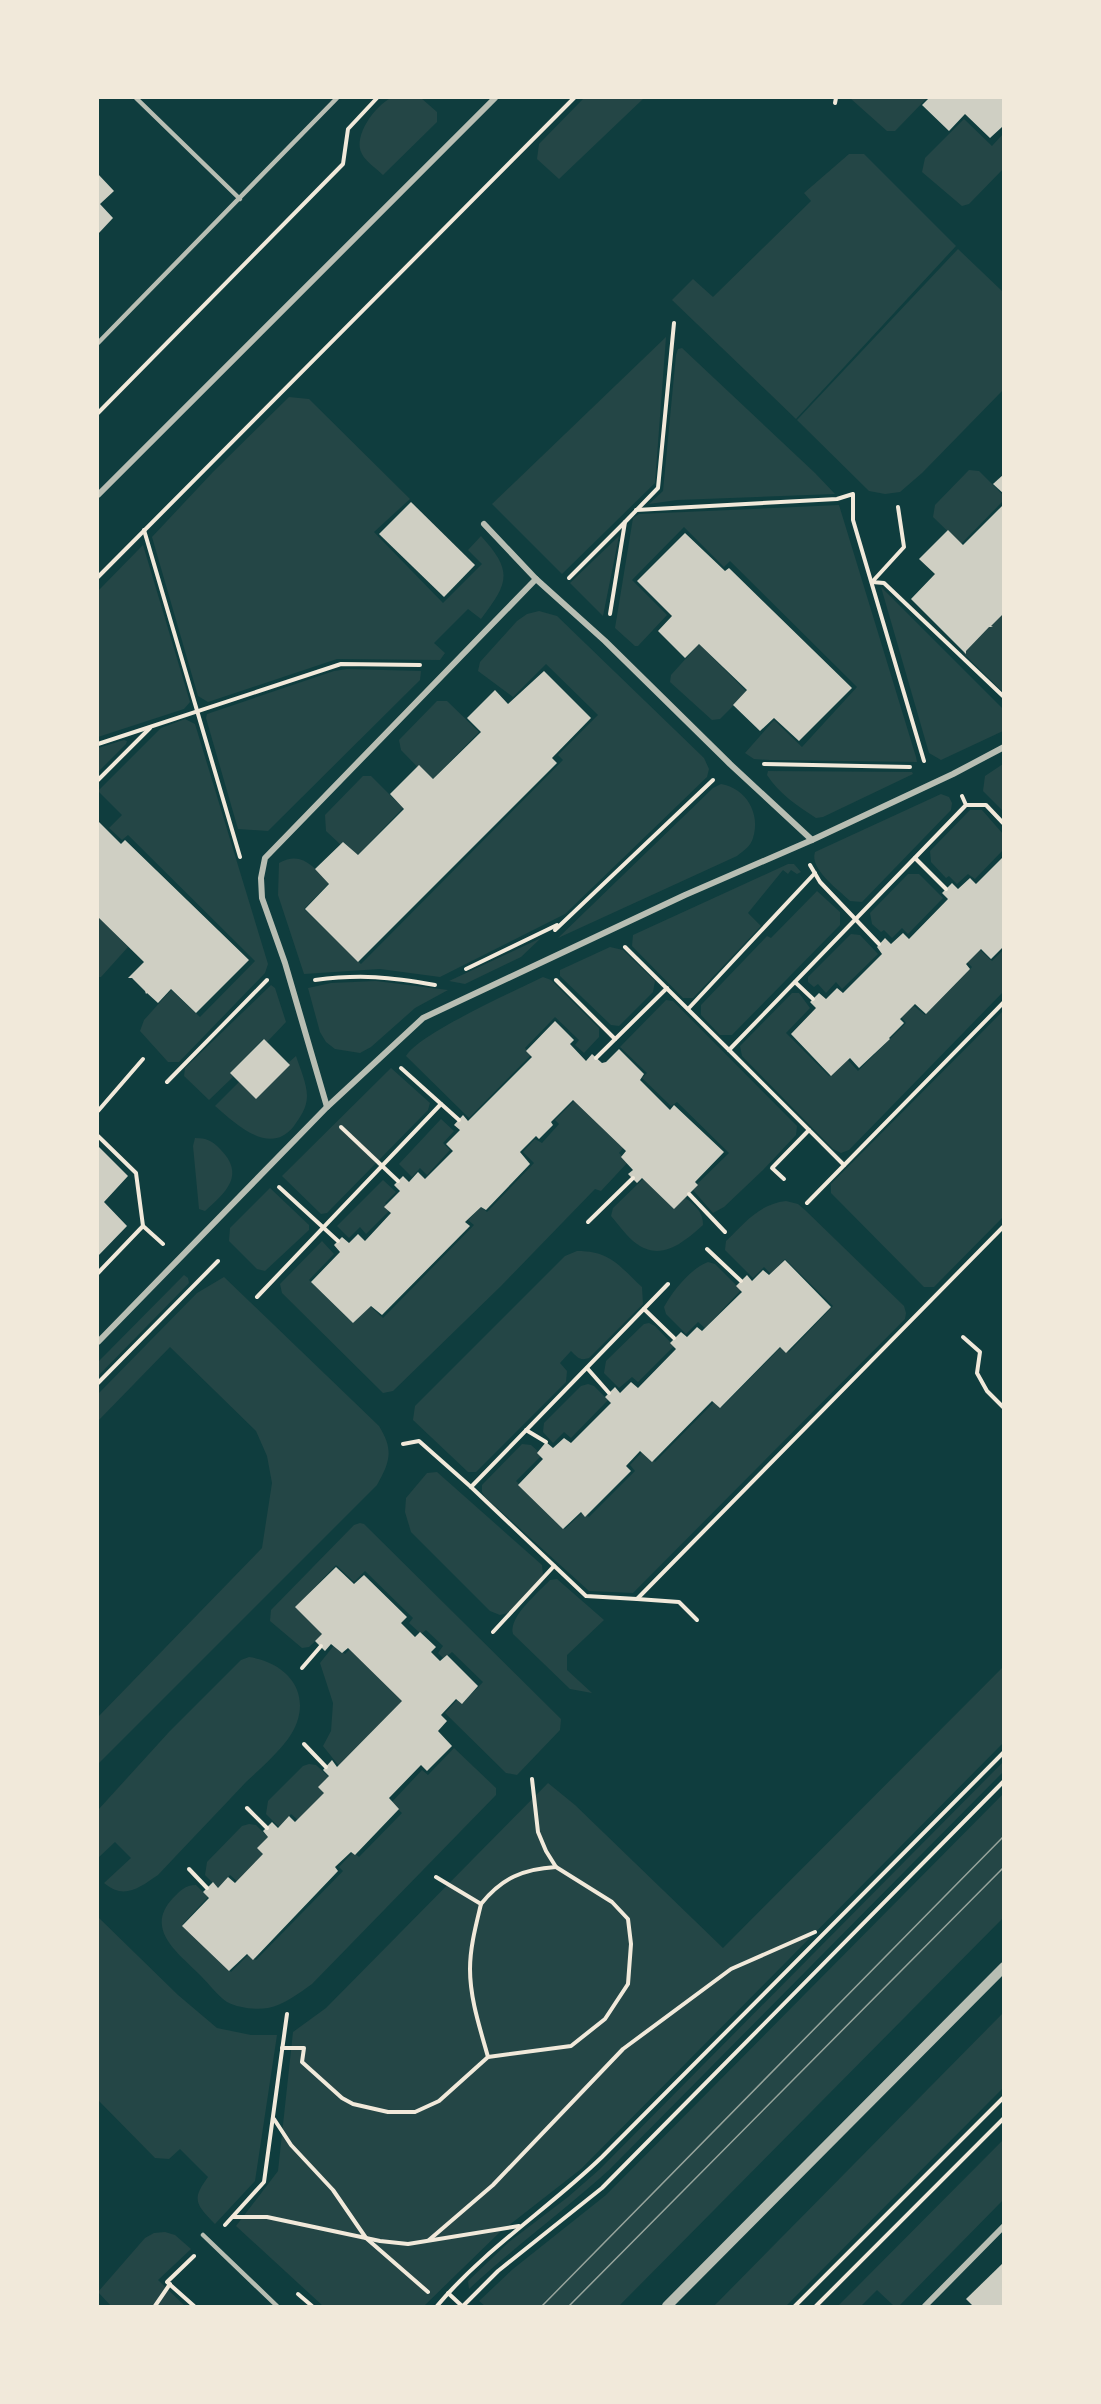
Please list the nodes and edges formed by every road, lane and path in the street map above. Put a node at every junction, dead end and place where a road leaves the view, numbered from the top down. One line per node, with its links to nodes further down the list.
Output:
1 (136, 98): 8 (lane)
2 (337, 98): 8 (lane)
3 (377, 98): 7 (path)
4 (495, 98): 12 (street)
5 (574, 98): 17 (path)
6 (342, 130): 7 (path)
7 (348, 132): 11 (path)
8 (240, 199): 10 (lane)
9 (674, 323): 14 (path)
10 (98, 343)
11 (98, 412)
12 (98, 495)
13 (898, 507): 20 (path)
14 (636, 510): 15 (path); 20 (path)
15 (625, 522): 21 (path); 22 (path)
16 (484, 524): 19 (street)
17 (144, 530): 18 (path); 25 (path)
18 (98, 577)
19 (536, 579): 21 (street); 23 (street)
20 (872, 582): 24 (path); 30 (path)
21 (552, 594): 22 (street)
22 (605, 641): 29 (street)
23 (454, 666): 25 (path); 40 (street)
24 (1004, 697)
25 (198, 712): 26 (path); 40 (path)
26 (150, 727): 27 (path); 32 (path)
27 (98, 744)
28 (1004, 747): 31 (street)
29 (730, 764): 30 (path); 35 (street); 42 (path)
30 (926, 767): 31 (path)
31 (952, 774): 33 (path); 35 (street)
32 (98, 780)
33 (966, 805): 34 (path); 37 (path)
34 (1004, 824)
35 (812, 840): 36 (street)
36 (798, 846): 38 (path); 43 (street)
37 (915, 858): 39 (path); 41 (path)
38 (815, 873): 41 (path); 57 (path)
39 (946, 889)
40 (262, 898): 46 (street)
41 (856, 918): 45 (path); 50 (path)
42 (558, 925): 44 (path); 48 (path)
43 (609, 931): 47 (street); 53 (path)
44 (551, 934)
45 (879, 944)
46 (285, 963): 51 (street); 63 (path)
47 (540, 963): 54 (street); 58 (path)
48 (464, 970)
49 (444, 980): 52 (path)
50 (795, 982): 55 (path); 59 (path)
51 (290, 983): 52 (path); 65 (street)
52 (433, 984): 54 (path)
53 (667, 988): 57 (path); 58 (path)
54 (477, 993): 60 (street)
55 (813, 999)
56 (1004, 1002): 70 (path)
57 (688, 1009): 59 (path)
58 (615, 1039): 61 (path)
59 (729, 1050): 68 (path)
60 (384, 1053): 64 (path); 65 (street)
61 (596, 1058)
62 (143, 1059): 66 (path)
63 (167, 1082)
64 (441, 1104): 67 (path); 71 (path)
65 (327, 1107): 71 (path); 72 (street)
66 (98, 1111)
67 (459, 1120)
68 (808, 1130): 70 (path); 74 (path)
69 (98, 1137): 79 (path)
70 (844, 1165): 77 (path)
71 (382, 1167): 75 (path); 81 (path)
72 (261, 1174): 81 (path); 85 (street)
73 (633, 1178): 78 (path)
74 (784, 1179)
75 (398, 1181)
76 (689, 1194): 82 (path)
77 (807, 1203)
78 (588, 1222)
79 (143, 1226): 85 (path); 87 (path)
80 (1004, 1226): 105 (path)
81 (322, 1229): 83 (path); 91 (path)
82 (725, 1232)
83 (338, 1241)
84 (707, 1249): 89 (path)
85 (180, 1258): 88 (path); 95 (street)
86 (218, 1261): 88 (path)
87 (98, 1273)
88 (201, 1278): 97 (path)
89 (741, 1281)
90 (668, 1284): 92 (path)
91 (257, 1297)
92 (644, 1309): 94 (path); 96 (path)
93 (963, 1337): 99 (path)
94 (674, 1338)
95 (98, 1342)
96 (587, 1368): 98 (path); 100 (path)
97 (98, 1383)
98 (609, 1393)
99 (1004, 1407)
100 (526, 1430): 101 (path); 103 (path)
101 (546, 1442)
102 (403, 1444): 103 (path)
103 (471, 1487): 104 (path)
104 (554, 1566): 105 (path); 107 (path)
105 (637, 1599): 106 (path)
106 (697, 1620)
107 (493, 1632)
108 (321, 1646): 109 (path)
109 (302, 1668)
110 (304, 1744): 112 (path)
111 (1004, 1752): 139 (path)
112 (326, 1767)
113 (532, 1779): 117 (path)
114 (1004, 1781): 144 (path)
115 (247, 1808): 116 (path)
116 (267, 1828)
117 (556, 1866): 121 (path); 126 (path)
118 (189, 1869): 120 (path)
119 (436, 1876): 121 (path)
120 (207, 1888)
121 (481, 1904): 126 (path)
122 (815, 1932): 135 (path)
123 (1004, 1967): 145 (street)
124 (287, 2014): 125 (path)
125 (282, 2048): 126 (path); 128 (path)
126 (488, 2057)
127 (1004, 2097): 146 (path)
128 (273, 2118): 130 (path); 134 (path)
129 (1004, 2118): 147 (path)
130 (232, 2217): 134 (path); 136 (path)
131 (519, 2225): 135 (path)
132 (1004, 2226): 148 (street)
133 (203, 2235): 136 (lane)
134 (366, 2238): 135 (path); 138 (path)
135 (429, 2240)
136 (210, 2241): 137 (path); 142 (lane)
137 (170, 2284): 140 (path); 141 (path)
138 (428, 2292)
139 (448, 2293): 143 (path); 144 (path)
140 (155, 2307)
141 (194, 2307)
142 (277, 2307)
143 (437, 2307)
144 (463, 2307)
145 (667, 2307)
146 (795, 2307)
147 (816, 2307)
148 (925, 2307)

